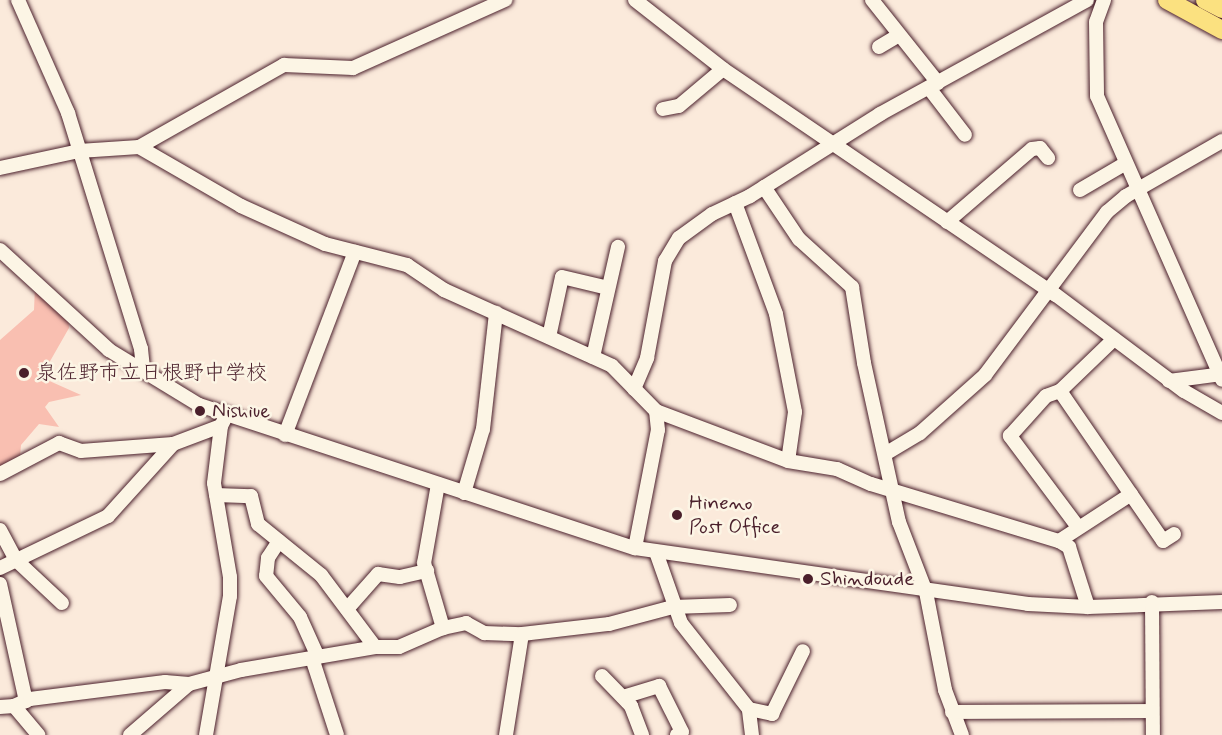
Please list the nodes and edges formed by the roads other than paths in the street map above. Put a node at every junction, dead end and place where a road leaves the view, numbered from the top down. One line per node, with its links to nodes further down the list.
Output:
1 (18, 0): 20 (street)
2 (505, 0): 19 (street)
3 (635, 0): 13 (street)
4 (872, 0): 11 (street)
5 (1087, 0): 14 (street)
6 (1103, 0): 22 (street)
7 (1167, 0): 10 (main road)
8 (1205, 0): 9 (main road)
9 (1222, 9)
10 (1222, 30)
11 (899, 35): 12 (street); 14 (street)
12 (879, 47)
13 (723, 69): 15 (street); 18 (street)
14 (934, 86): 16 (street); 18 (street)
15 (663, 109)
16 (965, 135)
17 (1222, 141): 26 (street)
18 (832, 144): 24 (street); 28 (street)
19 (139, 147): 20 (street); 31 (street)
20 (80, 151): 23 (street); 38 (street)
21 (1048, 158): 28 (street)
22 (1126, 163): 25 (street); 26 (street)
23 (0, 168)
24 (764, 188): 27 (street); 48 (street)
25 (1080, 190)
26 (1138, 190): 33 (street); 39 (street)
27 (735, 203): 41 (street); 49 (street)
28 (947, 222): 33 (street)
29 (618, 247): 32 (street)
30 (0, 250): 38 (street)
31 (355, 252): 34 (street); 46 (street)
32 (608, 288): 35 (street); 37 (street)
33 (1051, 292): 36 (street); 48 (street)
34 (496, 313): 35 (street); 53 (street)
35 (549, 337): 37 (street)
36 (1114, 339): 40 (street); 42 (street)
37 (592, 357): 41 (street)
38 (143, 369): 45 (street)
39 (1221, 376): 40 (street)
40 (1169, 381): 44 (street)
41 (634, 389): 43 (street)
42 (1060, 391): 54 (street); 56 (street)
43 (656, 411): 49 (street); 61 (street)
44 (1222, 413)
45 (223, 421): 46 (street); 47 (street); 55 (street)
46 (285, 435): 51 (street)
47 (173, 444): 50 (street); 63 (street)
48 (885, 454): 52 (street)
49 (788, 462): 52 (street)
50 (0, 474)
51 (438, 484): 53 (street); 65 (street)
52 (893, 490): 60 (street); 67 (street)
53 (464, 493): 61 (street)
54 (1131, 494): 56 (street); 58 (street)
55 (216, 495): 59 (street); 81 (street)
56 (1078, 528): 60 (street)
57 (0, 530): 63 (street)
58 (1174, 534)
59 (279, 541): 74 (street); 79 (street)
60 (1059, 541): 73 (street)
61 (635, 548): 62 (street)
62 (656, 552): 67 (street); 72 (street)
63 (16, 560): 64 (street); 70 (street)
64 (0, 568)
65 (427, 572): 74 (street); 75 (street)
66 (0, 584): 84 (street)
67 (926, 592): 73 (street); 87 (street)
68 (1152, 602): 69 (street); 73 (street); 86 (street)
69 (1222, 602)
70 (62, 603)
71 (730, 605): 72 (street)
72 (673, 607): 76 (street); 85 (street)
73 (1088, 607)
74 (346, 609): 77 (street)
75 (442, 627): 76 (street); 77 (street)
76 (522, 634): 92 (street)
77 (375, 647): 79 (street)
78 (802, 651): 85 (street)
79 (315, 658): 81 (street); 91 (street)
80 (602, 676): 83 (street)
81 (215, 678): 82 (street); 90 (street)
82 (189, 684): 84 (street); 89 (street)
83 (623, 697): 93 (street); 94 (street)
84 (13, 705): 88 (street)
85 (749, 710): 95 (street)
86 (1152, 711): 87 (street); 97 (street)
87 (952, 712): 96 (street)
88 (38, 735)
89 (130, 735)
90 (206, 735)
91 (337, 735)
92 (506, 735)
93 (642, 735)
94 (677, 735)
95 (752, 735)
96 (962, 735)
97 (1153, 735)

